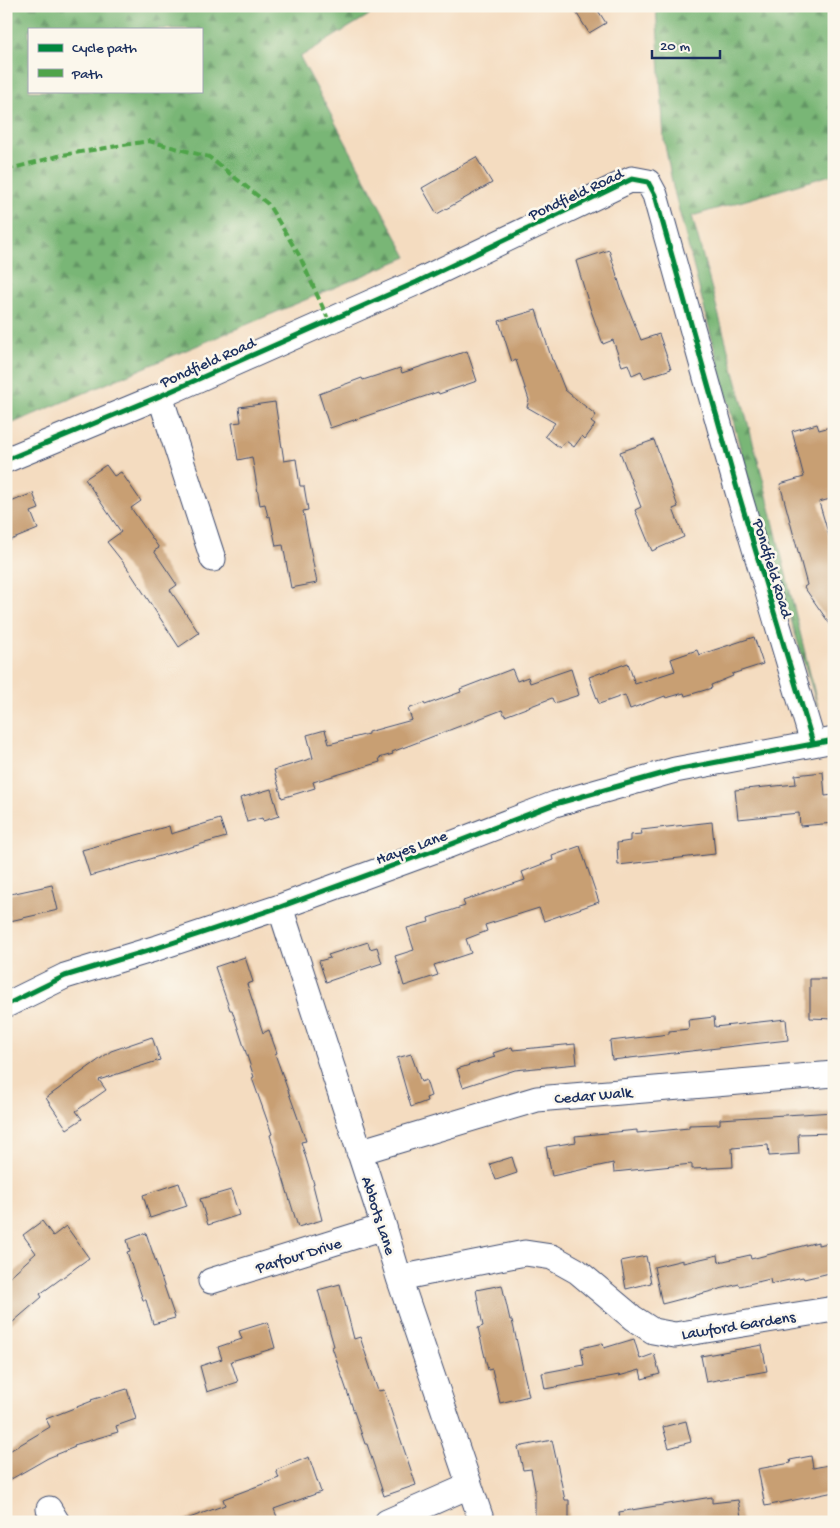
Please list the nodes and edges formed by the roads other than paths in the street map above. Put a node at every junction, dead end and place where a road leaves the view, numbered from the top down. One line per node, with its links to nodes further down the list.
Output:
1 (160, 396): 2 (street, Pondfield Road); 3 (street); 4 (street, Pondfield Road)
2 (6, 460)
3 (213, 559)
4 (824, 741): 5 (street, Hayes Lane)
5 (280, 906): 6 (street, Hayes Lane); 8 (street, Abbots Lane)
6 (6, 1005)
7 (834, 1074): 8 (street, Cedar Walk)
8 (359, 1152): 9 (street, Abbots Lane)
9 (384, 1227): 10 (street, Abbots Lane); 11 (street, Parfour Drive)
10 (400, 1278): 12 (street, Lawford Gardens); 13 (street, Abbots Lane)
11 (211, 1281)
12 (834, 1309)
13 (469, 1486): 14 (street); 15 (street, Abbots Lane)
14 (387, 1522)
15 (482, 1522)

